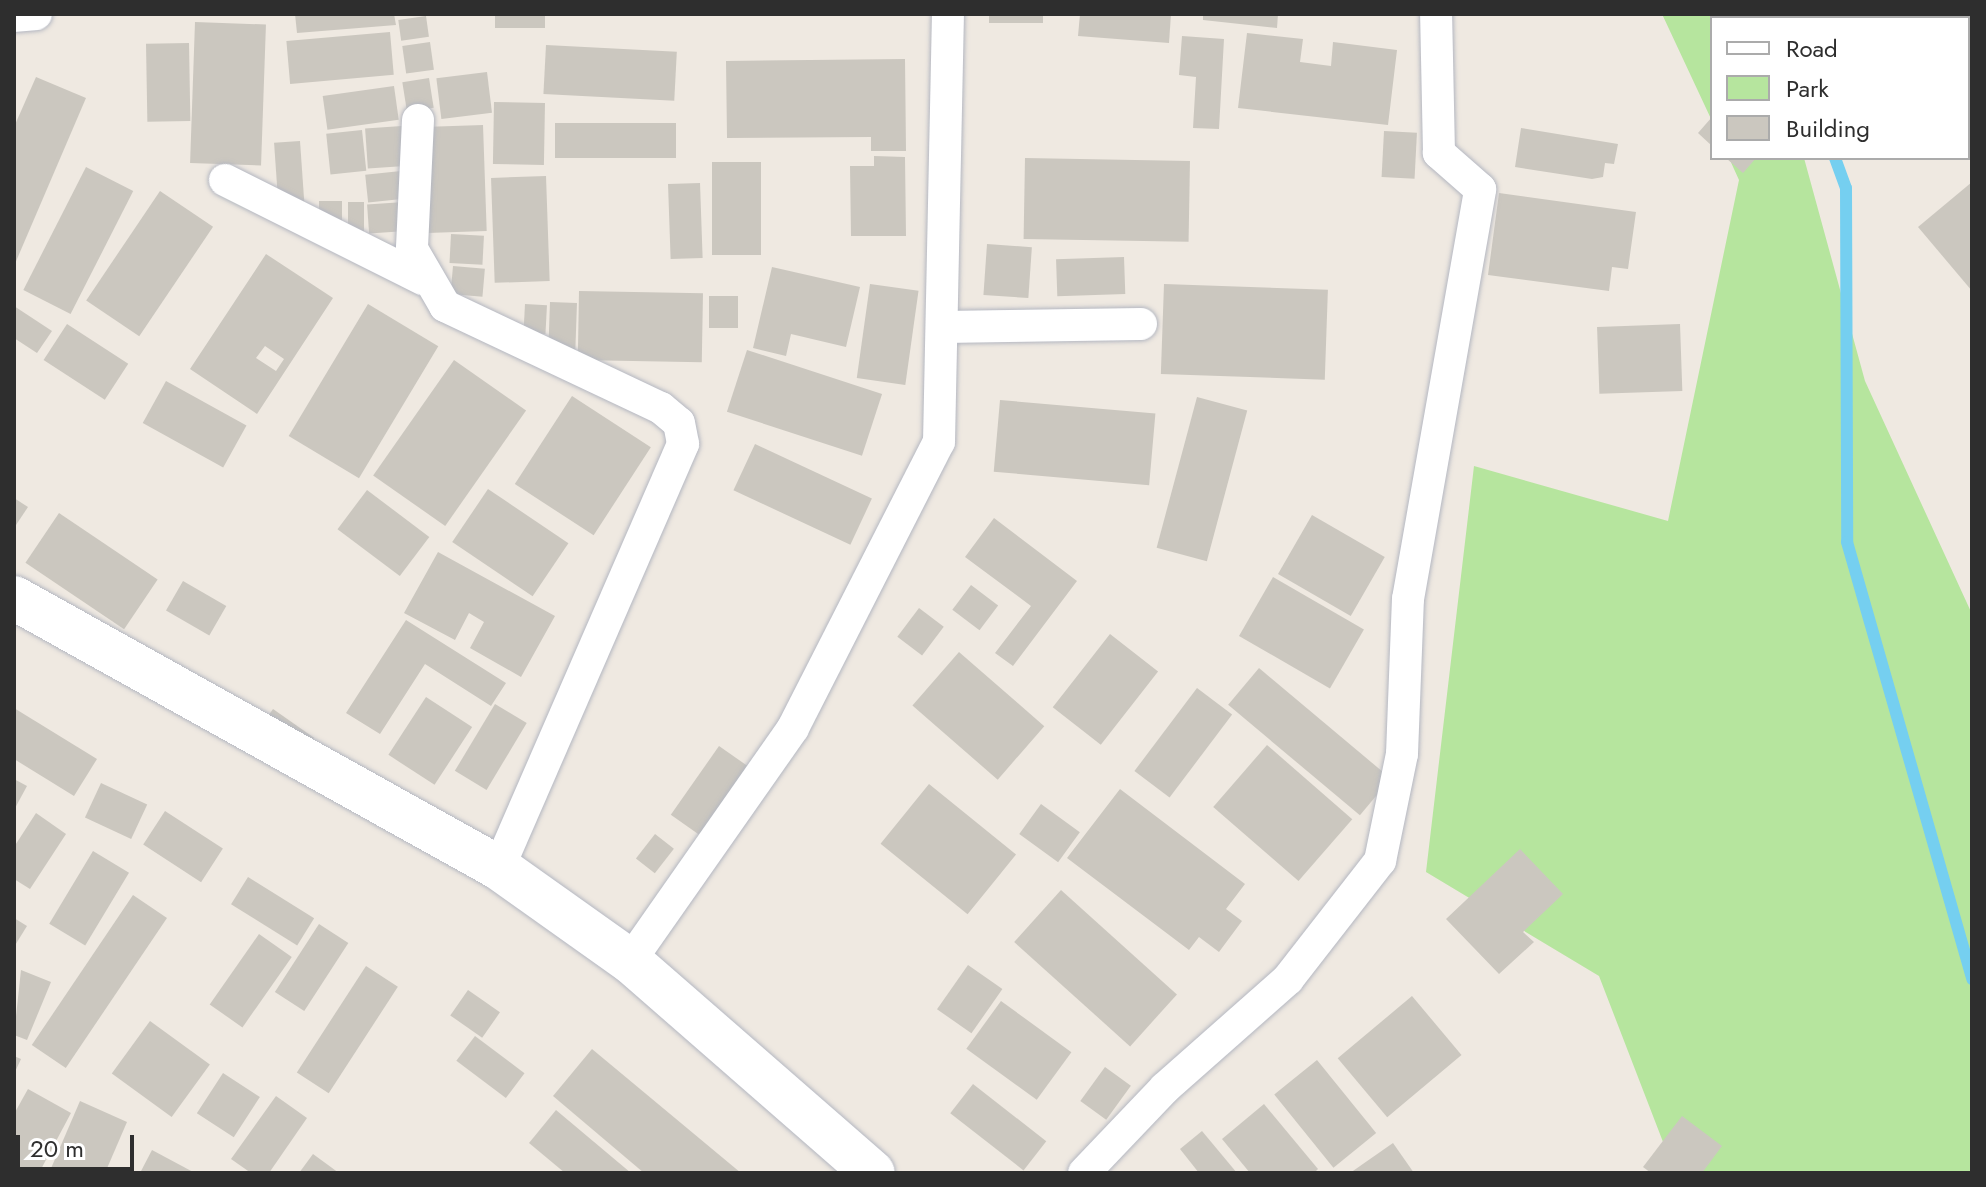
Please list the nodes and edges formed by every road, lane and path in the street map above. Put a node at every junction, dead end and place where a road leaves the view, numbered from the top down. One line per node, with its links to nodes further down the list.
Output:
1 (36, 14): 4 (street)
2 (948, 14): 9 (street)
3 (1436, 14): 14 (street)
4 (14, 16)
5 (418, 120): 7 (street)
6 (225, 180): 7 (street)
7 (423, 279): 11 (street)
8 (1141, 324): 9 (street)
9 (943, 327): 12 (street)
10 (14, 598): 11 (street)
11 (499, 868): 12 (street)
12 (630, 961): 13 (street)
13 (859, 1167)
14 (1084, 1173)

